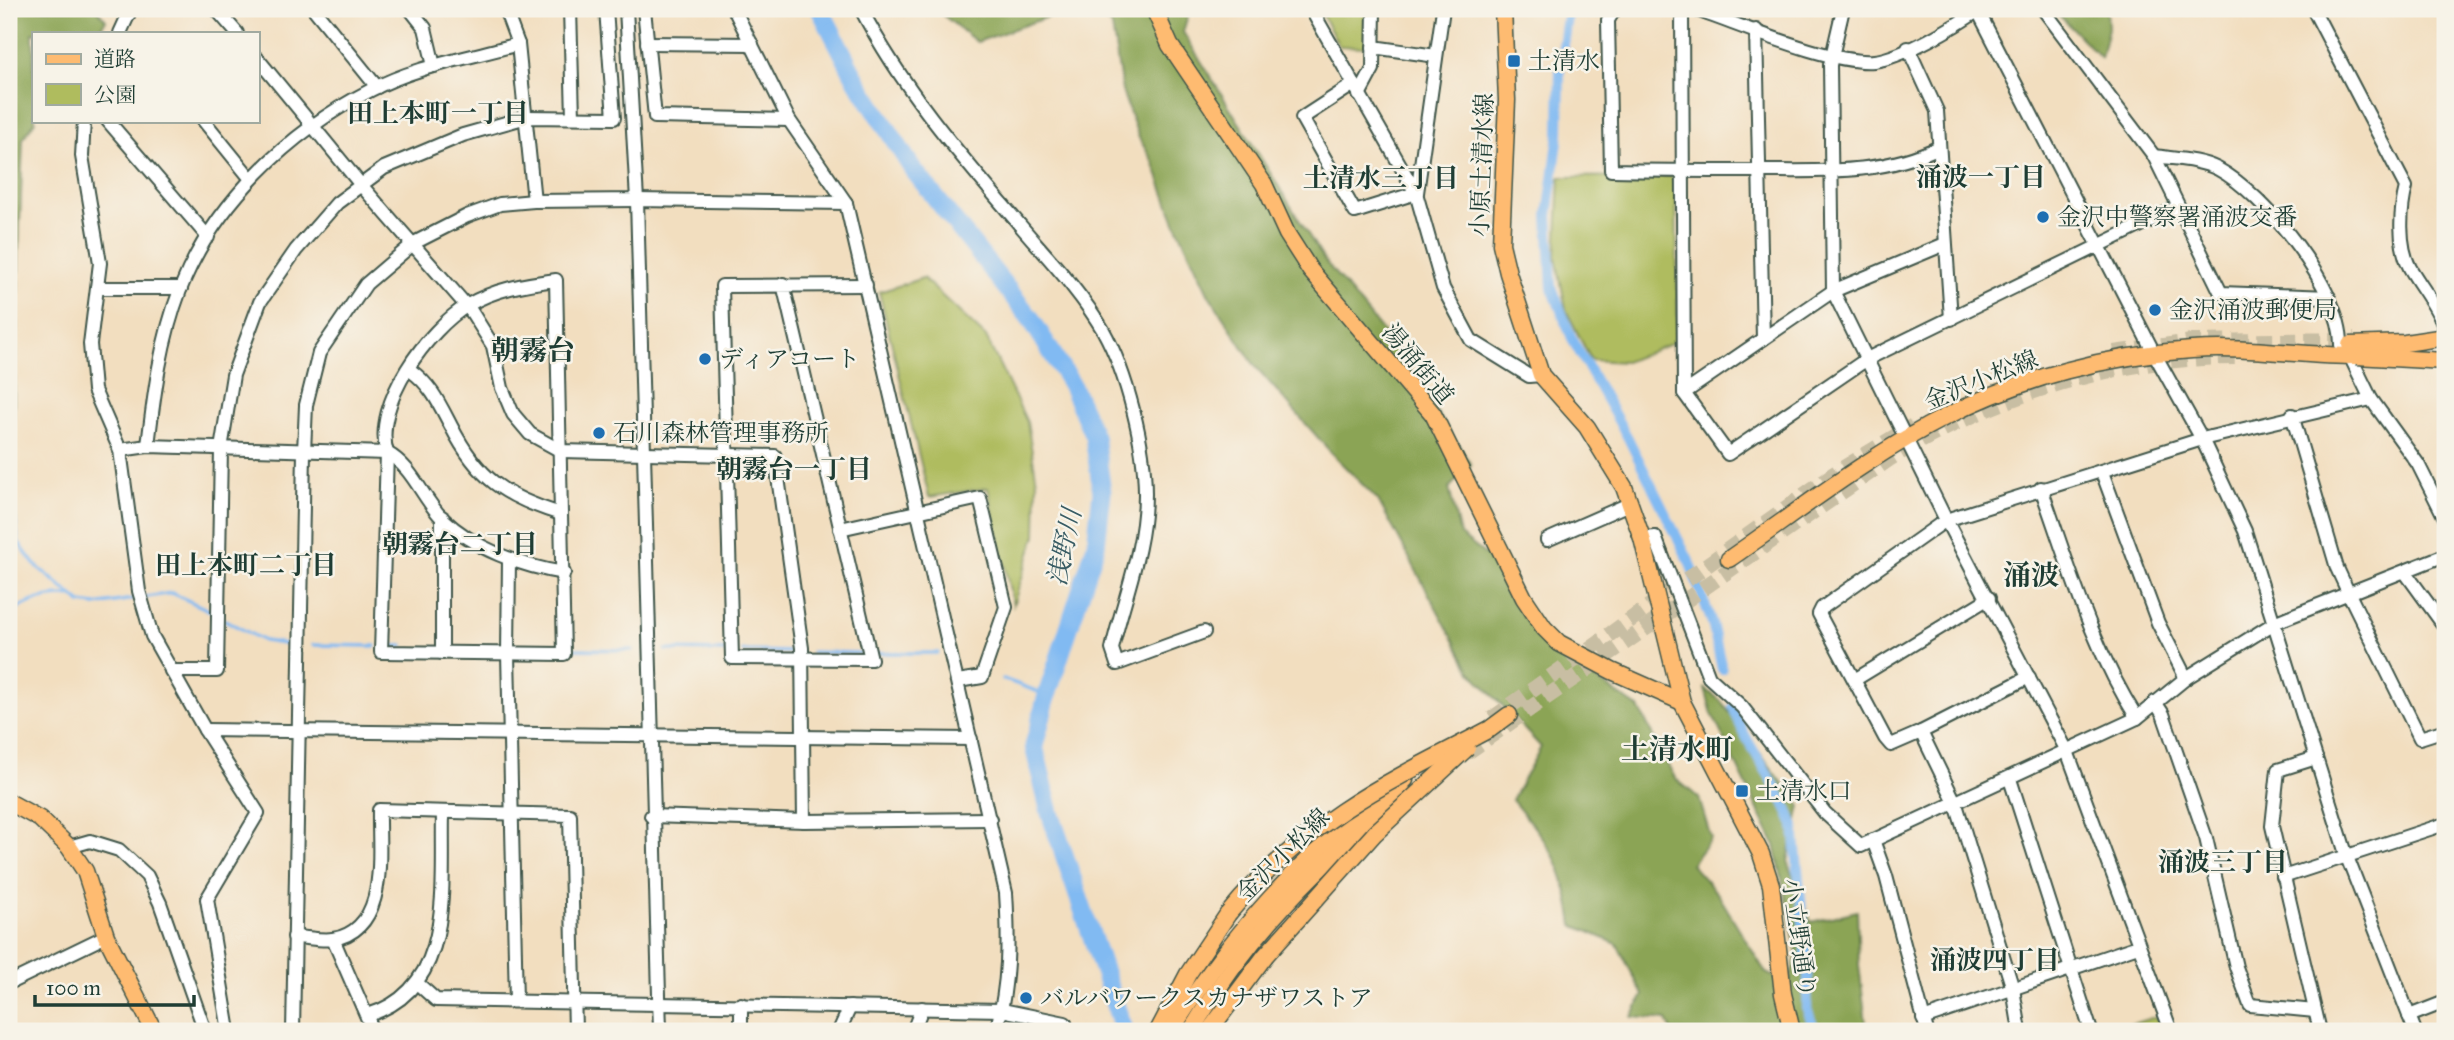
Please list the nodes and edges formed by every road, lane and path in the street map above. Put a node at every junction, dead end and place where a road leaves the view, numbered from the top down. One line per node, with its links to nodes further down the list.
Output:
1 (131, 9): 24 (street)
2 (216, 9): 26 (street)
3 (314, 9): 36 (street)
4 (410, 9): 35 (street)
5 (505, 9): 28 (street)
6 (570, 9): 39 (street)
7 (606, 9): 39 (street)
8 (626, 9): 53 (street)
9 (644, 9): 27 (street)
10 (734, 9): 29 (street)
11 (861, 9): 113 (street)
12 (1154, 9): 122 (main road, 湯涌街道)
13 (1311, 9): 37 (street)
14 (1374, 9): 30 (street)
15 (1443, 9): 32 (street)
16 (1503, 9): 79 (main road, 小原土清水線)
17 (1615, 9): 47 (street)
18 (1682, 9): 47 (street)
19 (1693, 9): 25 (street)
20 (1843, 9): 33 (street)
21 (1978, 9): 31 (street); 60 (street)
22 (2043, 9): 46 (street)
23 (2313, 9): 69 (street)
24 (126, 30)
25 (1756, 30): 33 (street); 48 (street)
26 (236, 32)
27 (647, 43): 29 (street); 40 (street)
28 (518, 44): 35 (street); 38 (street)
29 (752, 44): 40 (street)
30 (1373, 47): 32 (street); 37 (street)
31 (1909, 48): 33 (street); 45 (street)
32 (1436, 56): 52 (street)
33 (1832, 56): 49 (street)
34 (259, 60): 44 (street)
35 (434, 66): 36 (street)
36 (377, 87): 44 (street)
37 (1356, 90): 52 (street); 52 (street)
38 (527, 117): 39 (street); 51 (street); 54 (street)
39 (573, 117)
40 (789, 120): 55 (street)
41 (84, 122): 63 (street)
42 (109, 122): 57 (street)
43 (205, 122): 50 (street)
44 (313, 124): 50 (street); 51 (street)
45 (1939, 147): 49 (street); 59 (street)
46 (2154, 156): 56 (street); 66 (street)
47 (1683, 171): 48 (street); 80 (street)
48 (1758, 171): 49 (street); 71 (street)
49 (1830, 171): 65 (street)
50 (251, 179): 57 (street)
51 (361, 185): 58 (street); 86 (street)
52 (1416, 193): 79 (street)
53 (637, 200): 54 (street); 55 (street); 91 (street)
54 (534, 201): 58 (street)
55 (846, 203): 62 (street)
56 (2178, 207): 60 (street); 66 (street)
57 (208, 237): 64 (street)
58 (414, 243): 67 (street); 89 (street)
59 (1945, 244): 65 (street); 68 (street)
60 (2101, 247): 68 (street); 74 (street)
61 (783, 284): 62 (street); 92 (street); 101 (street)
62 (866, 285): 96 (street)
63 (98, 288): 64 (street); 87 (street)
64 (181, 288): 85 (street)
65 (1833, 291): 71 (street); 77 (street)
66 (2329, 297): 73 (street)
67 (467, 306): 78 (street); 88 (street); 88 (street)
68 (1951, 319): 77 (street)
69 (2445, 330)
70 (2445, 338): 72 (main road); 73 (main road, bridge)
71 (1763, 339): 80 (street)
72 (2412, 340)
73 (2349, 351): 74 (main road, 金沢小松線); 76 (main road, bridge); 81 (street)
74 (2154, 353): 83 (main road, 金沢小松線); 84 (street)
75 (2412, 356): 76 (main road)
76 (2445, 358)
77 (1867, 359): 80 (street); 83 (street)
78 (410, 370): 90 (street); 97 (street)
79 (1541, 375): 95 (main road, 小原土清水線)
80 (1684, 393)
81 (2371, 399): 82 (street); 99 (street)
82 (2292, 415): 84 (street); 109 (street)
83 (1908, 438): 100 (street); 106 (main road, 金沢小松線)
84 (2202, 439): 93 (street); 111 (street)
85 (148, 446): 86 (street); 87 (street)
86 (221, 449): 89 (street); 117 (street)
87 (120, 450): 117 (street)
88 (561, 451): 91 (street); 97 (street)
89 (303, 452): 90 (street); 129 (street)
90 (387, 453): 98 (street); 114 (street)
91 (645, 455): 92 (street); 132 (street)
92 (726, 456): 116 (street); 116 (street)
93 (2102, 472): 94 (street); 119 (street)
94 (2041, 488): 100 (street); 125 (street)
95 (1629, 504): 102 (main road, 小原土清水線); 103 (street)
96 (918, 509): 101 (street); 121 (street); 121 (street)
97 (561, 514): 108 (street)
98 (442, 517): 105 (street); 114 (street)
99 (2445, 518)
100 (1946, 520): 110 (street); 120 (street)
101 (840, 529): 116 (street)
102 (1642, 538): 122 (main road, 小原土清水線); 146 (street)
103 (1547, 540)
104 (2445, 555): 107 (street)
105 (509, 559): 108 (street); 115 (street)
106 (1729, 559)
107 (2405, 572): 109 (street); 112 (street)
108 (564, 573): 115 (street)
109 (2348, 592): 111 (street); 128 (street)
110 (1989, 598): 118 (street); 120 (street)
111 (2276, 622): 119 (street); 136 (street)
112 (2445, 627)
113 (1204, 632)
114 (442, 653): 115 (street)
115 (508, 654): 131 (street)
116 (802, 659): 133 (street)
117 (172, 671): 127 (street)
118 (2029, 677): 130 (street); 135 (street)
119 (2186, 678): 123 (street)
120 (1856, 679): 130 (street)
121 (958, 681): 134 (street)
122 (1682, 702): 186 (main road, 小立野通り)
123 (2155, 702): 125 (street); 166 (street)
124 (1509, 715): 126 (main road)
125 (2137, 718): 135 (street)
126 (1490, 729): 182 (main road, bridge); 185 (main road, bridge)
127 (205, 730): 129 (street); 172 (street)
128 (2445, 730)
129 (300, 731): 131 (street); 151 (street)
130 (1921, 732): 139 (street)
131 (511, 733): 132 (street); 141 (street)
132 (651, 735): 133 (street); 142 (street)
133 (804, 738): 134 (street); 144 (street)
134 (971, 739): 143 (street)
135 (2067, 751): 137 (street); 153 (street)
136 (2316, 758): 148 (street); 149 (street)
137 (2010, 779): 139 (street); 154 (street)
138 (9, 802): 147 (main road)
139 (1956, 804): 146 (street); 157 (street)
140 (443, 813): 141 (street); 152 (street); 156 (street)
141 (512, 814): 158 (street); 160 (street)
142 (651, 816): 144 (street); 161 (street)
143 (990, 819): 144 (street); 165 (street)
144 (804, 821)
145 (2445, 824): 148 (street)
146 (1873, 840): 169 (street)
147 (69, 847): 150 (main road); 171 (street)
148 (2347, 857): 149 (street); 168 (street)
149 (2283, 877): 166 (street)
150 (106, 936): 155 (street); 170 (main road)
151 (294, 937): 152 (street); 173 (street)
152 (333, 939): 167 (street)
153 (2138, 946): 154 (street); 189 (street)
154 (2071, 969): 157 (street); 188 (street)
155 (9, 983)
156 (417, 983): 158 (street); 167 (street)
157 (2013, 989): 169 (street); 187 (street)
158 (516, 1001): 160 (street)
159 (2445, 1002): 168 (street)
160 (574, 1003): 161 (street); 175 (street)
161 (659, 1004): 162 (street); 176 (street)
162 (741, 1004): 163 (street); 177 (street)
163 (850, 1007): 164 (street); 178 (street)
164 (922, 1008): 165 (street); 179 (street)
165 (1002, 1010): 180 (street); 181 (street)
166 (2315, 1011): 190 (street)
167 (368, 1015): 174 (street)
168 (2409, 1016): 191 (street)
169 (1925, 1025)
170 (154, 1031)
171 (205, 1031)
172 (229, 1031)
173 (293, 1031)
174 (373, 1031)
175 (575, 1031)
176 (660, 1031)
177 (741, 1031)
178 (839, 1031)
179 (913, 1031)
180 (996, 1031)
181 (1068, 1031)
182 (1158, 1031)
183 (1172, 1031): 184 (main road, 金沢小松線)
184 (1191, 1031)
185 (1209, 1031)
186 (1792, 1031)
187 (2020, 1031)
188 (2091, 1031)
189 (2171, 1031)
190 (2320, 1031)
191 (2415, 1031)

